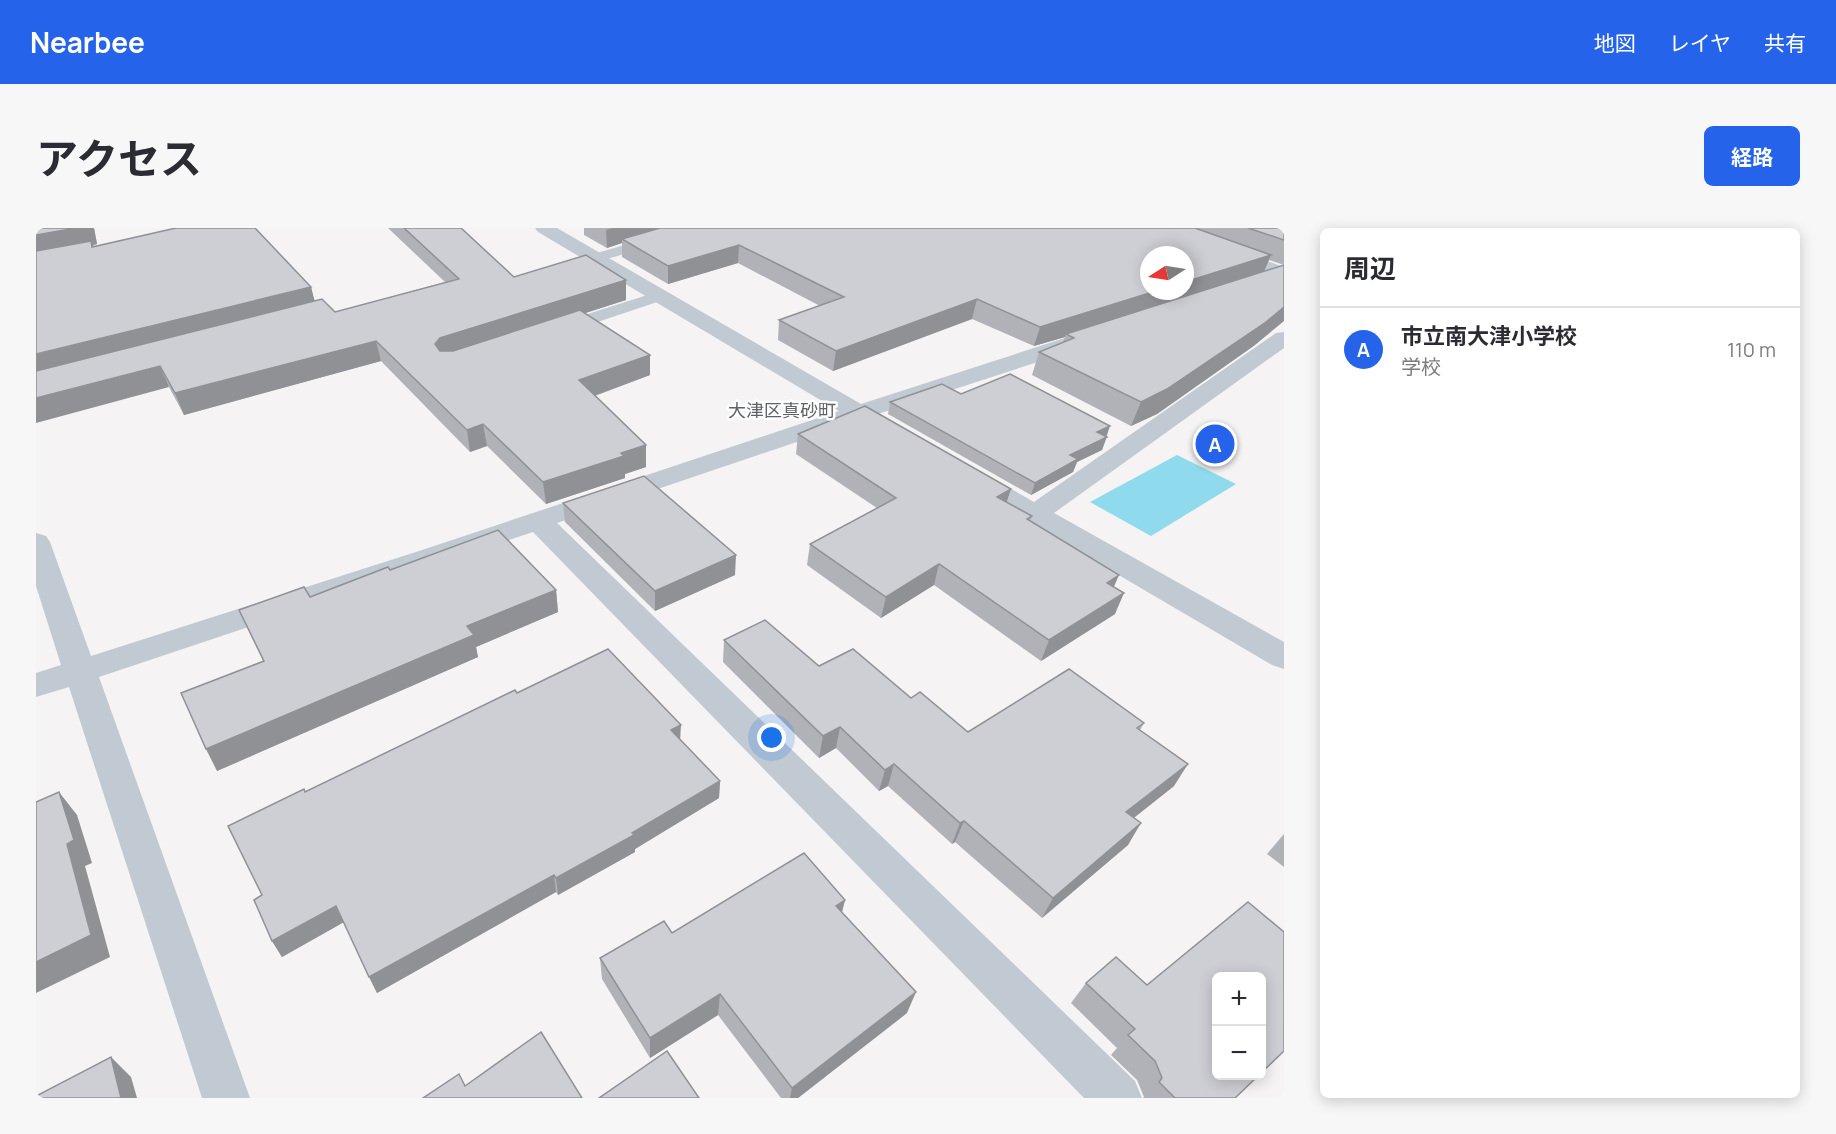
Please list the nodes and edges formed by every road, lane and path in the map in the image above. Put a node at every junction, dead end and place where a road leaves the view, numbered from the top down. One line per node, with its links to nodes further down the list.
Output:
1 (544, 228): 4 (street)
2 (699, 228): 4 (lane)
3 (1159, 228): 5 (street)
4 (595, 258): 7 (street)
5 (1284, 274): 6 (street)
6 (1251, 286)
7 (660, 296): 9 (lane); 13 (street)
8 (1106, 333): 11 (street)
9 (539, 336)
10 (1284, 338): 16 (street)
11 (994, 368): 12 (street); 13 (street)
12 (1025, 384)
13 (858, 412): 14 (street); 17 (street)
14 (887, 429)
15 (946, 463): 16 (street)
16 (1035, 514): 19 (street)
17 (537, 520): 20 (street); 23 (street)
18 (36, 542): 20 (street)
19 (1284, 657)
20 (79, 672): 21 (street); 22 (street)
21 (36, 685)
22 (226, 1098)
23 (1118, 1098)

